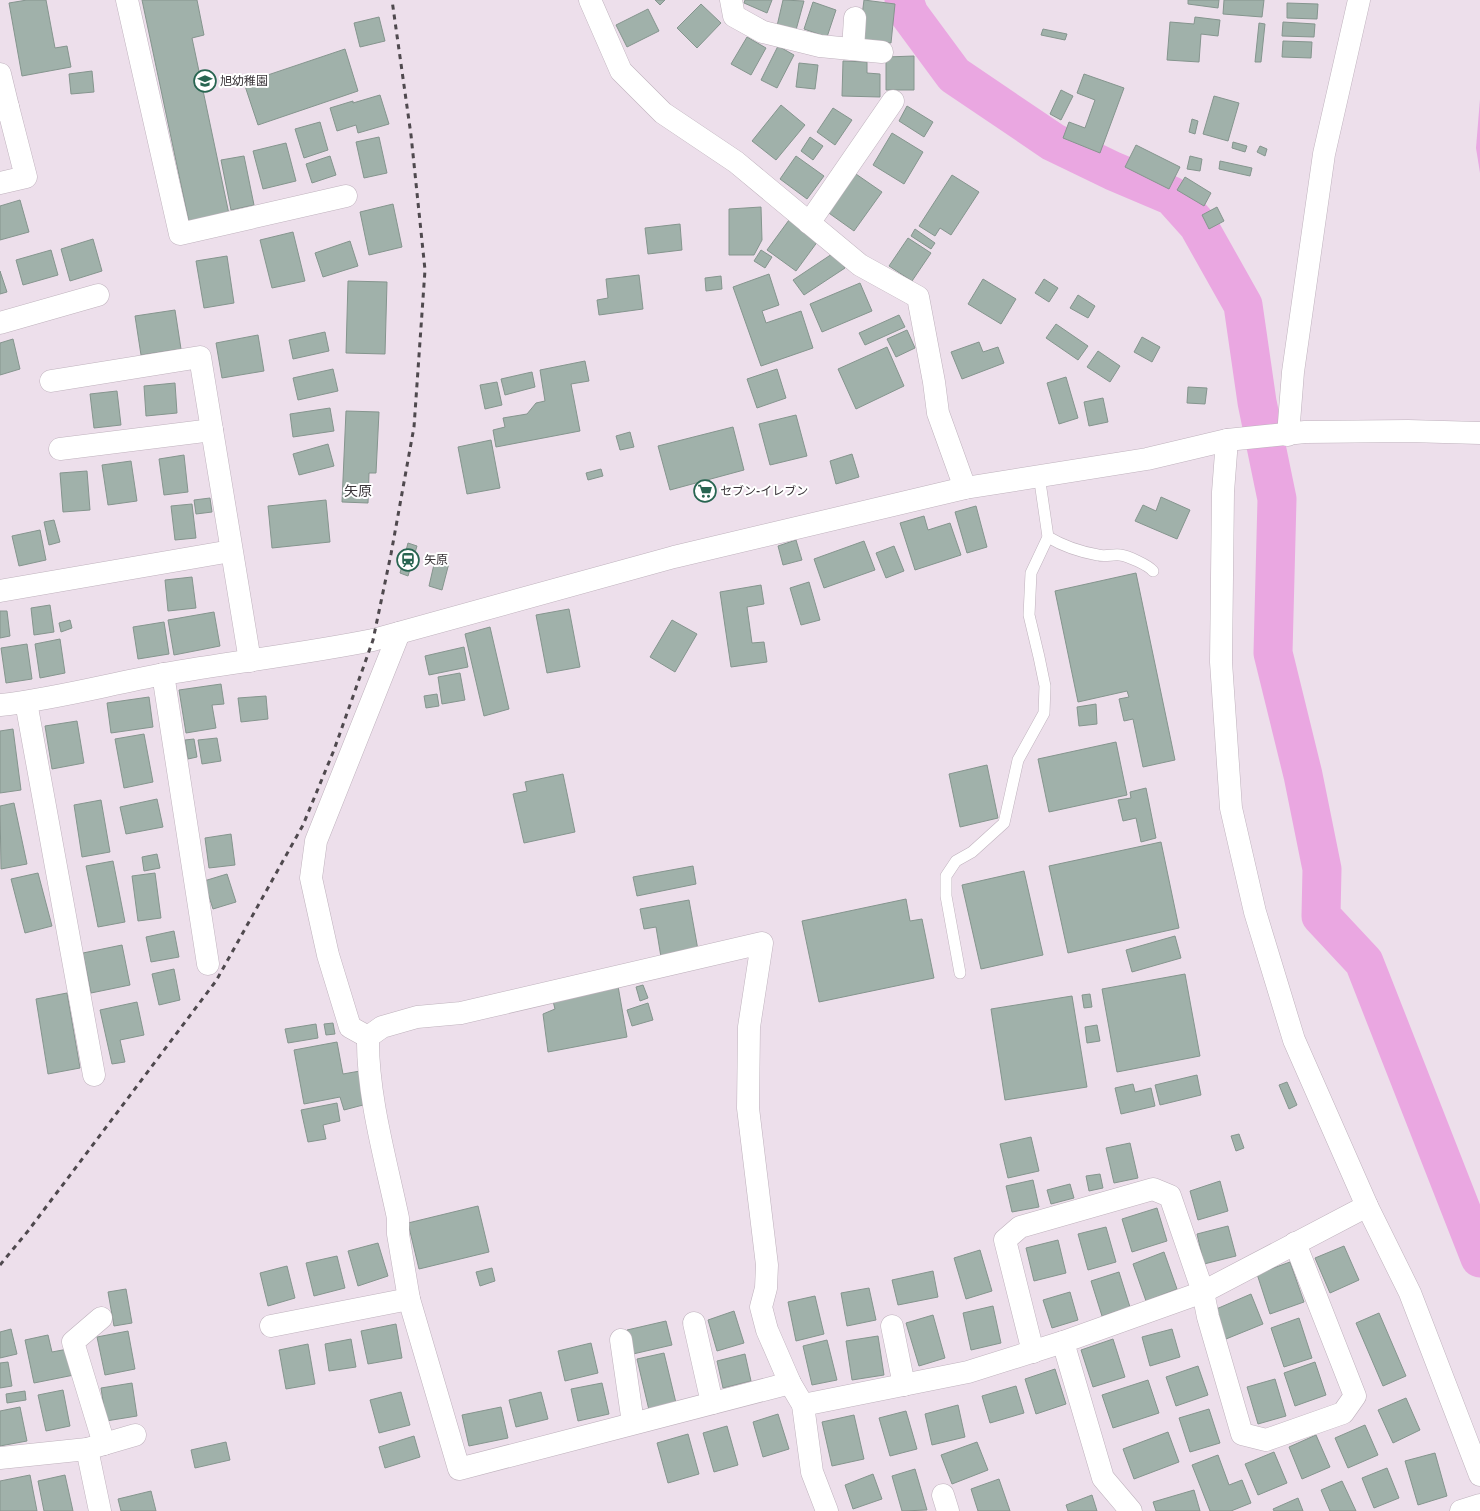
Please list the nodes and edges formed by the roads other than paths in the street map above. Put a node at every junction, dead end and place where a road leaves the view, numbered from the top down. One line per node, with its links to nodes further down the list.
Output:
1 (127, 0): 12 (street)
2 (590, 0): 13 (street)
3 (731, 0): 6 (street)
4 (1359, 0): 18 (street)
5 (855, 18): 6 (street)
6 (852, 49): 7 (street)
7 (882, 52)
8 (0, 74): 10 (street)
9 (893, 101): 13 (street)
10 (4, 109): 11 (street)
11 (0, 183)
12 (346, 196)
13 (809, 223): 23 (street)
14 (98, 295): 15 (street)
15 (0, 323)
16 (51, 381): 17 (street)
17 (212, 430): 21 (street); 25 (street)
18 (1296, 433): 19 (street); 20 (street)
19 (1480, 433)
20 (1227, 440): 22 (street); 37 (street)
21 (60, 449)
22 (1039, 476): 23 (street); 24 (lane)
23 (965, 488): 28 (street)
24 (1048, 537): 26 (lane); 34 (lane)
25 (231, 550): 27 (street); 29 (street)
26 (1152, 571)
27 (0, 592)
28 (399, 633): 29 (street); 35 (street)
29 (250, 662): 30 (street)
30 (163, 674): 31 (street); 33 (street)
31 (26, 702): 32 (street); 36 (street)
32 (0, 705)
33 (208, 964)
34 (960, 973)
35 (368, 1037): 40 (street); 48 (street)
36 (94, 1075)
37 (1367, 1206): 38 (street); 56 (street)
38 (1295, 1243): 39 (street); 39 (street)
39 (1203, 1292): 46 (street); 47 (street)
40 (409, 1299): 43 (street); 52 (street)
41 (101, 1318): 54 (street)
42 (694, 1323): 50 (street)
43 (271, 1326)
44 (892, 1326): 49 (street)
45 (620, 1340): 52 (street)
46 (1063, 1342): 47 (street); 60 (street)
47 (1033, 1352): 49 (street)
48 (790, 1383): 50 (street); 51 (street)
49 (904, 1385): 51 (street)
50 (712, 1403): 52 (street)
51 (803, 1405): 59 (street)
52 (633, 1423)
53 (135, 1435): 54 (street)
54 (96, 1446): 55 (street); 58 (street)
55 (0, 1458)
56 (1480, 1476)
57 (1480, 1505): 61 (street)
58 (100, 1511)
59 (827, 1511)
60 (1130, 1511)
61 (1461, 1511)

